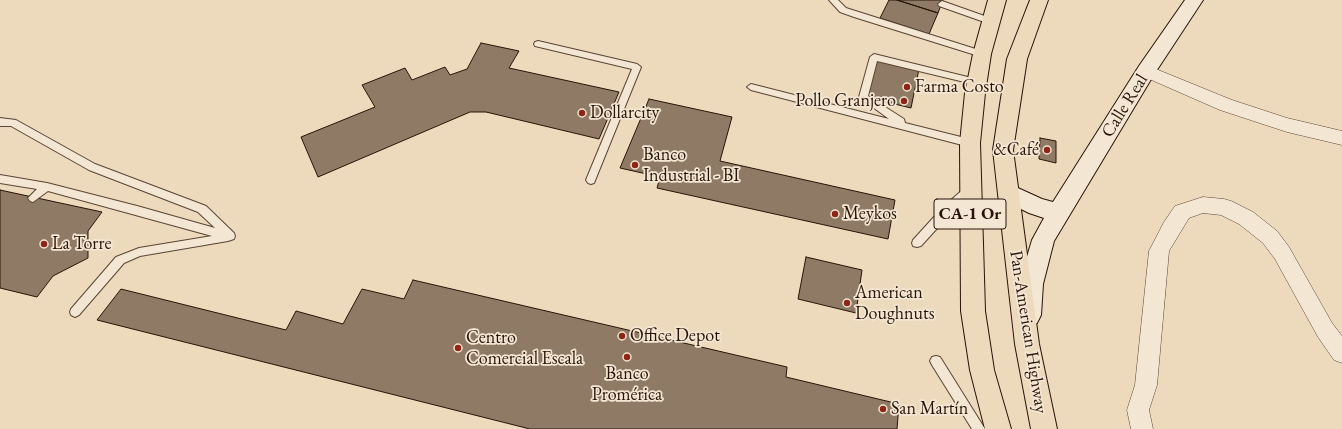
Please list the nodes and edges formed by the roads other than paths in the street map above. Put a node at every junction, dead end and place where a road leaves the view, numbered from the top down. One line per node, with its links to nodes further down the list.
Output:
1 (833, 0): 8 (lane)
2 (997, 0): 6 (highway, CA-1 Or)
3 (1039, 0): 20 (highway, Pan-American Highway / CA-1 Or)
4 (1194, 0): 9 (main road, Calle Real)
5 (942, 4): 6 (lane)
6 (990, 20): 8 (highway, CA-1 Or)
7 (538, 44): 17 (lane)
8 (982, 54): 10 (highway, CA-1 Or)
9 (1146, 71): 14 (street); 22 (main road, Calle Real)
10 (977, 82): 13 (lane); 15 (highway, CA-1 Or)
11 (751, 87): 13 (lane)
12 (0, 122): 23 (lane)
13 (909, 127): 15 (lane)
14 (1342, 138)
15 (970, 143): 19 (highway, CA-1 Or)
16 (0, 179): 18 (lane)
17 (591, 180)
18 (47, 187): 21 (lane); 23 (lane)
19 (970, 189): 24 (lane); 30 (highway, CA-1 Or)
20 (1009, 193): 22 (main road); 26 (highway, Pan-American Highway / CA-1 Or)
21 (33, 198)
22 (1058, 214): 26 (main road, Calle Real)
23 (230, 236): 25 (lane)
24 (917, 243)
25 (75, 312)
26 (1027, 344): 31 (highway, Pan-American Highway / CA-1 Or)
27 (1342, 353): 32 (street)
28 (936, 361): 29 (lane)
29 (979, 429)
30 (998, 429)
31 (1044, 429)
32 (1142, 429)

